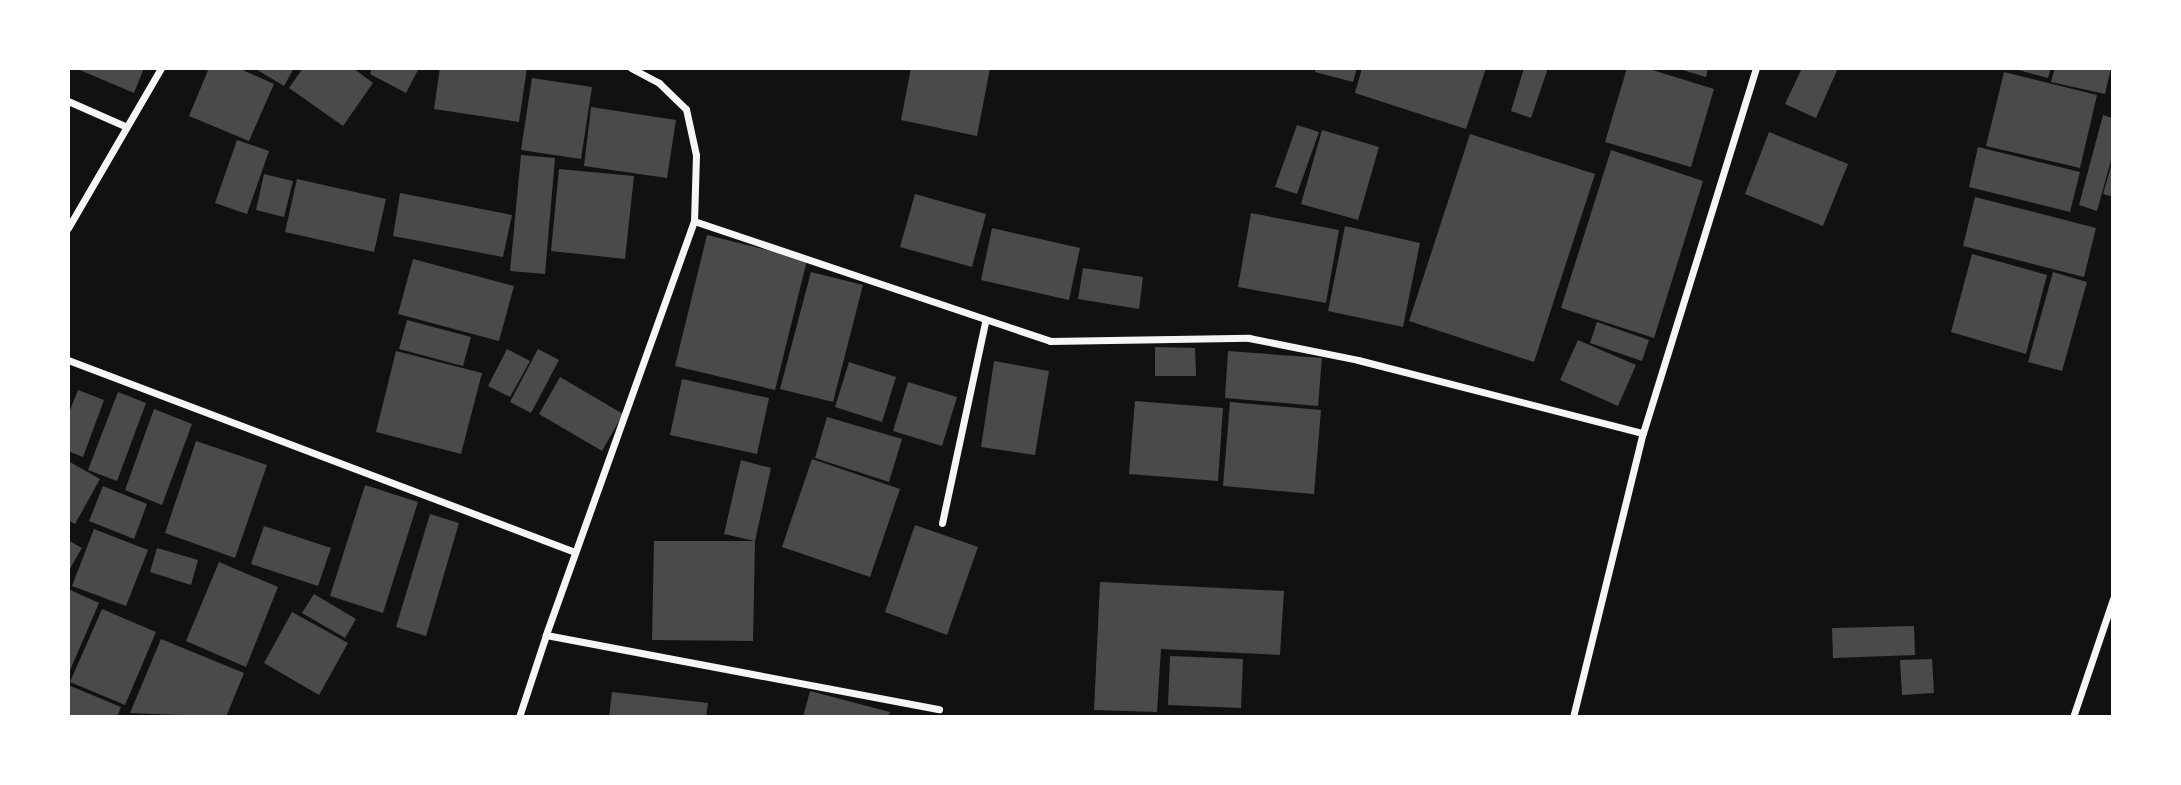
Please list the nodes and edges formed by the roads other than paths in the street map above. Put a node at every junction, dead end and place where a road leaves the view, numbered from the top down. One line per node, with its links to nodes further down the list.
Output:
1 (160, 68): 5 (street)
2 (631, 68): 6 (street)
3 (1756, 68): 10 (street)
4 (68, 101): 5 (street)
5 (125, 126): 7 (street)
6 (694, 221): 8 (street); 12 (street)
7 (68, 228)
8 (985, 323): 10 (street); 11 (street)
9 (68, 360): 12 (street)
10 (1643, 433): 17 (street)
11 (942, 523)
12 (575, 552): 14 (street)
13 (2113, 599): 18 (street)
14 (546, 635): 15 (street); 16 (street)
15 (939, 709)
16 (519, 717)
17 (1573, 717)
18 (2073, 717)

